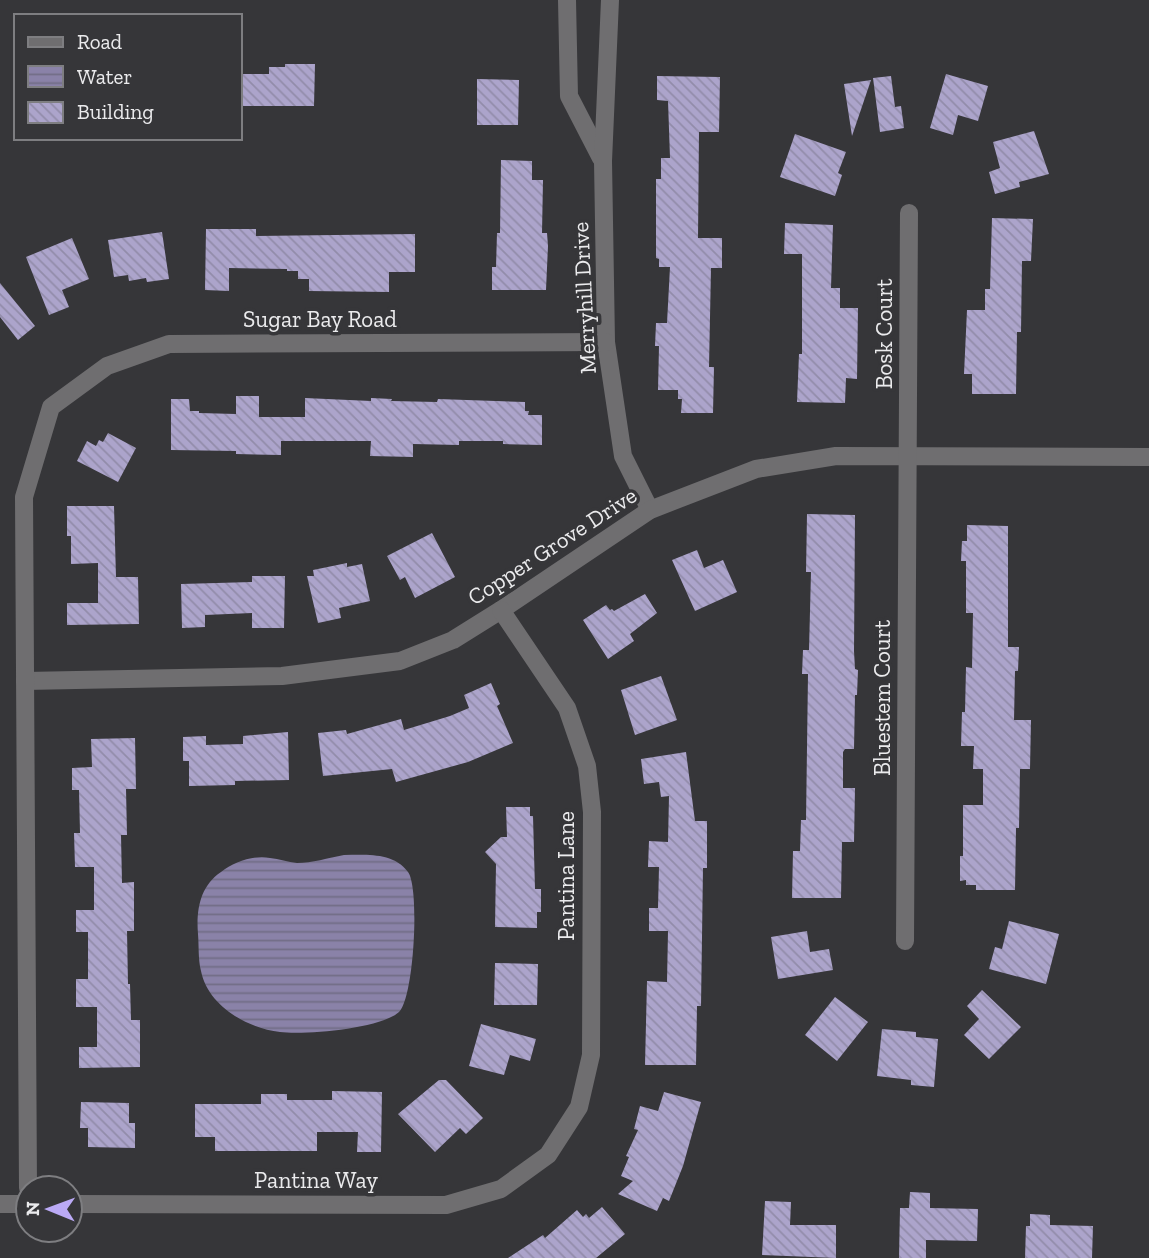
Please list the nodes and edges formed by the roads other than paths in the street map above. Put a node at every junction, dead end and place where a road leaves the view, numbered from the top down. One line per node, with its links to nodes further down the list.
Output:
1 (566, 0): 3 (street, Merryhill Drive)
2 (610, 0): 3 (street, Merryhill Drive)
3 (603, 161): 5 (street, Merryhill Drive)
4 (909, 213): 6 (street, Bosk Court)
5 (606, 342): 8 (street, Merryhill Drive); 10 (street, Sugar Bay Road)
6 (908, 455): 7 (street, Copper Grove Drive); 8 (street, Copper Grove Drive); 11 (street, Bluestem Court)
7 (1149, 457)
8 (650, 510): 9 (street, Copper Grove Drive)
9 (501, 610): 10 (street, Copper Grove Drive); 12 (street, Pantina Lane)
10 (25, 681): 13 (street)
11 (905, 941)
12 (548, 1155): 14 (street, Pantina Way)
13 (28, 1174)
14 (84, 1204)

